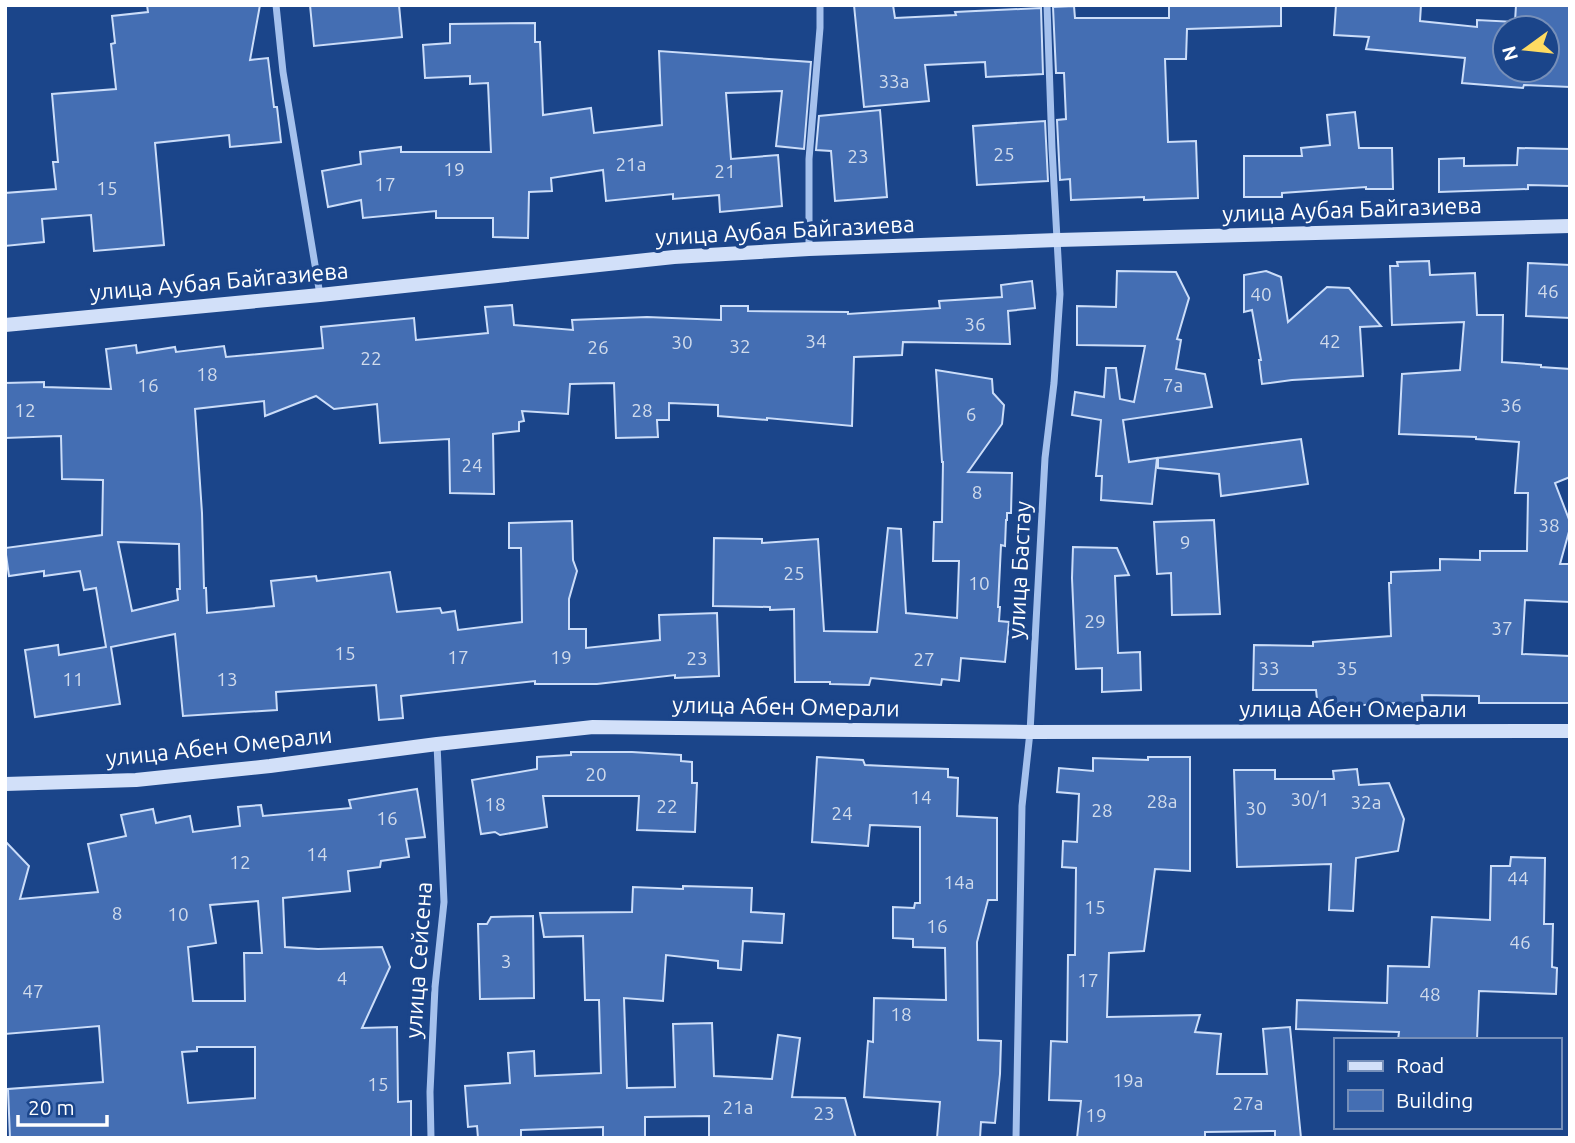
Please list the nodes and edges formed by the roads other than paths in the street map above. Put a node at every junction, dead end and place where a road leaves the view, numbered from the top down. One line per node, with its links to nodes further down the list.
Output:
1 (276, 5): 7 (street)
2 (820, 5): 6 (street)
3 (1047, 5): 5 (street, улица Бастау)
4 (1570, 226): 5 (main road, улица Аубая Байгазиева)
5 (1058, 240): 6 (main road, улица Аубая Байгазиева); 10 (street, улица Бастау)
6 (809, 249): 7 (main road, улица Аубая Байгазиева)
7 (320, 295): 8 (main road, улица Аубая Байгазиева)
8 (5, 325)
9 (1570, 731): 10 (main road, улица Абен Омерали)
10 (1030, 732): 11 (main road, улица Абен Омерали); 14 (street, улица Бастау)
11 (437, 744): 12 (main road, улица Абен Омерали); 13 (street, улица Сейсена)
12 (5, 784)
13 (431, 1138)
14 (1016, 1138)

